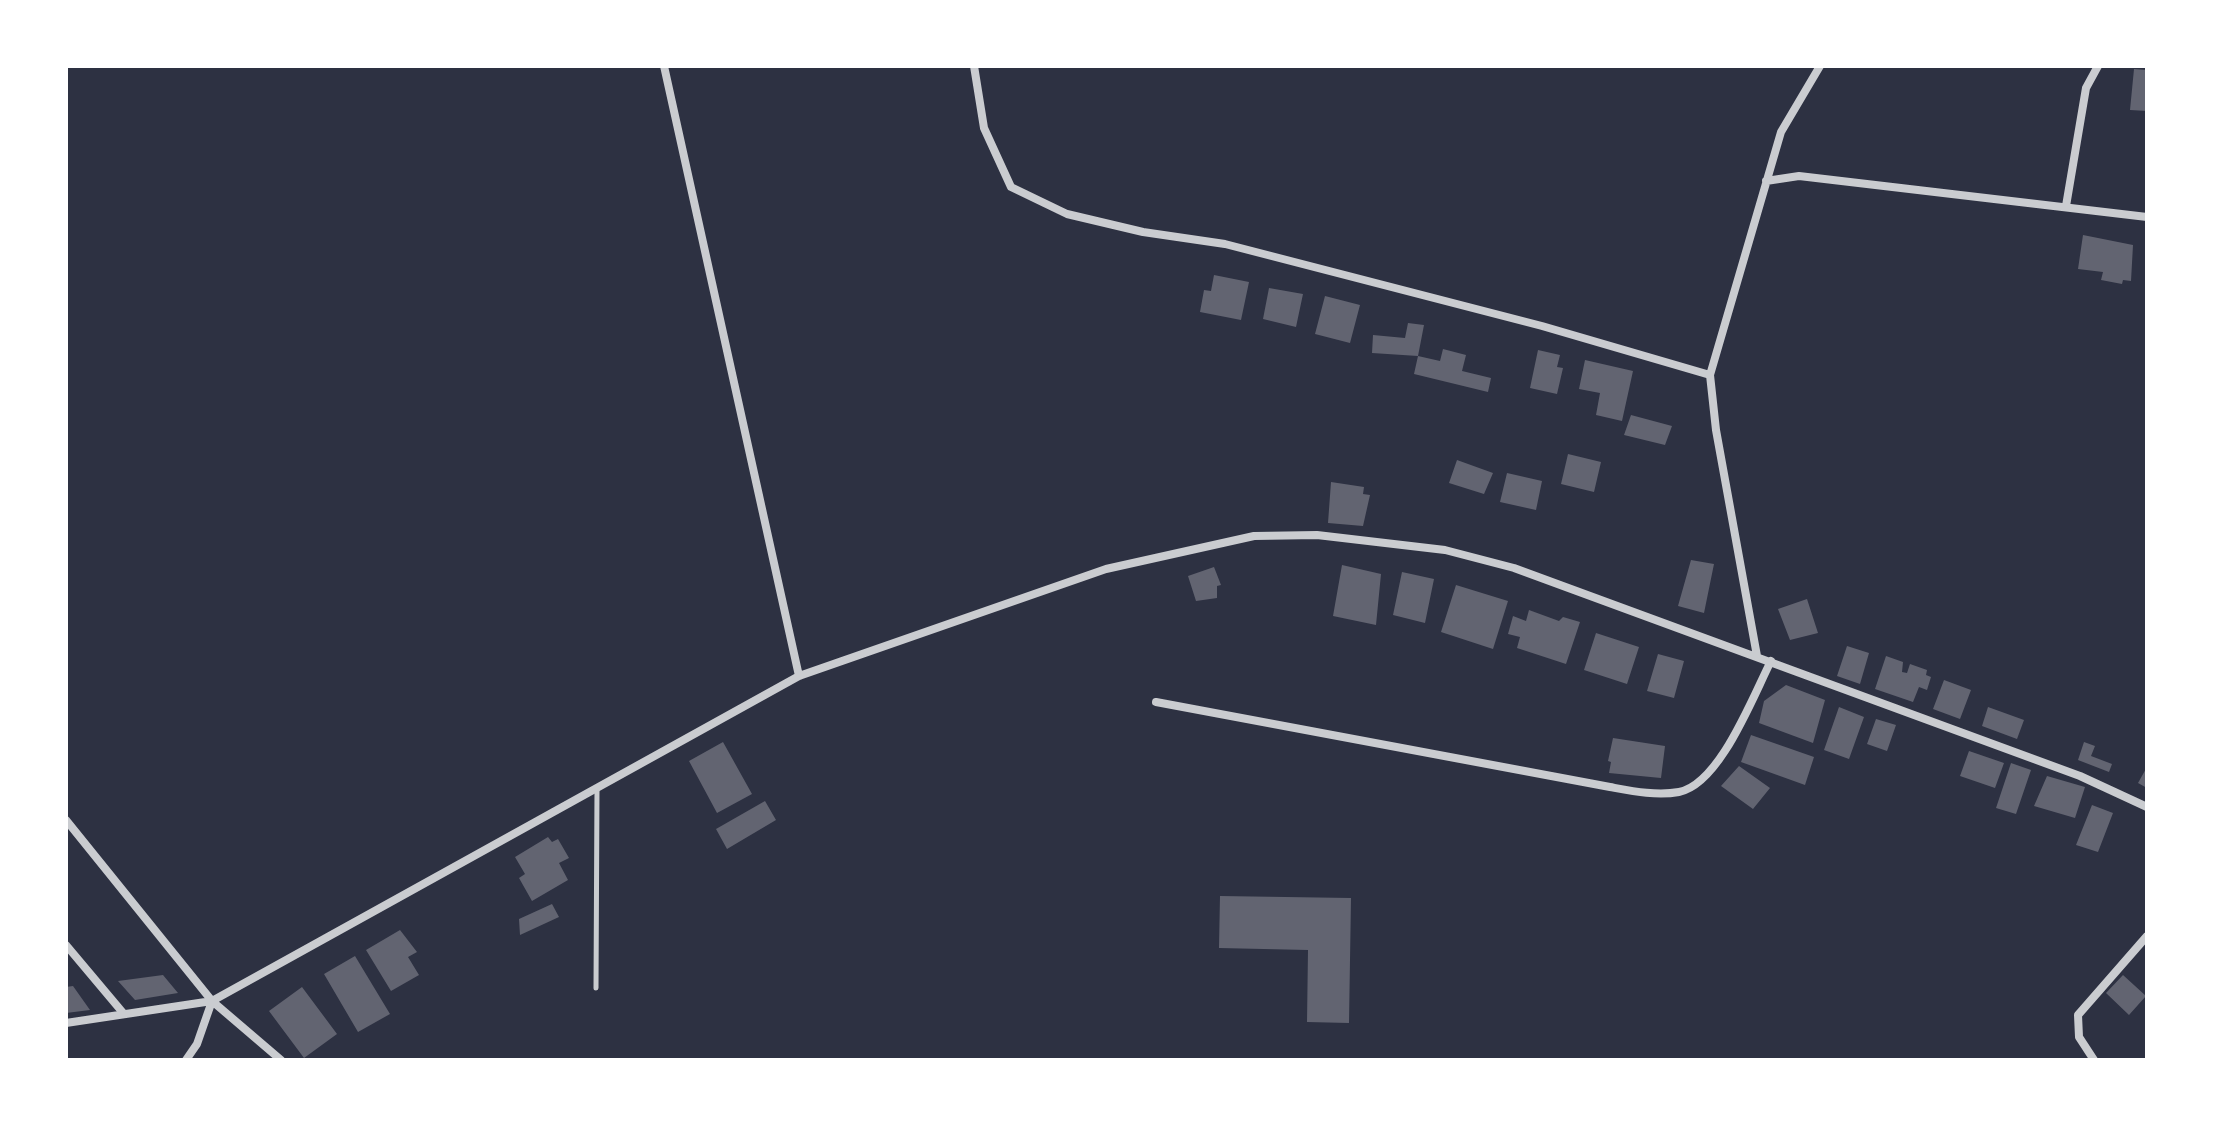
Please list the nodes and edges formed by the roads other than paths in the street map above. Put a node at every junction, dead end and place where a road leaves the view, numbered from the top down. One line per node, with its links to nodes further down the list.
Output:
1 (664, 66): 11 (street)
2 (974, 66): 8 (street)
3 (1820, 66): 5 (street)
4 (2098, 66): 6 (street)
5 (1766, 181): 6 (street); 8 (street)
6 (2066, 206): 7 (street)
7 (2147, 217)
8 (1710, 375): 9 (street)
9 (1757, 656): 10 (street); 11 (street)
10 (1771, 661): 12 (street); 14 (street)
11 (799, 676): 13 (street)
12 (1156, 702)
13 (597, 788): 18 (lane); 19 (street)
14 (2147, 807)
15 (66, 820): 19 (street)
16 (2147, 936): 24 (street)
17 (66, 945): 20 (street)
18 (596, 988)
19 (212, 1001): 20 (street); 22 (street); 23 (street)
20 (124, 1014): 21 (street)
21 (66, 1023)
22 (186, 1060)
23 (281, 1060)
24 (2094, 1060)

